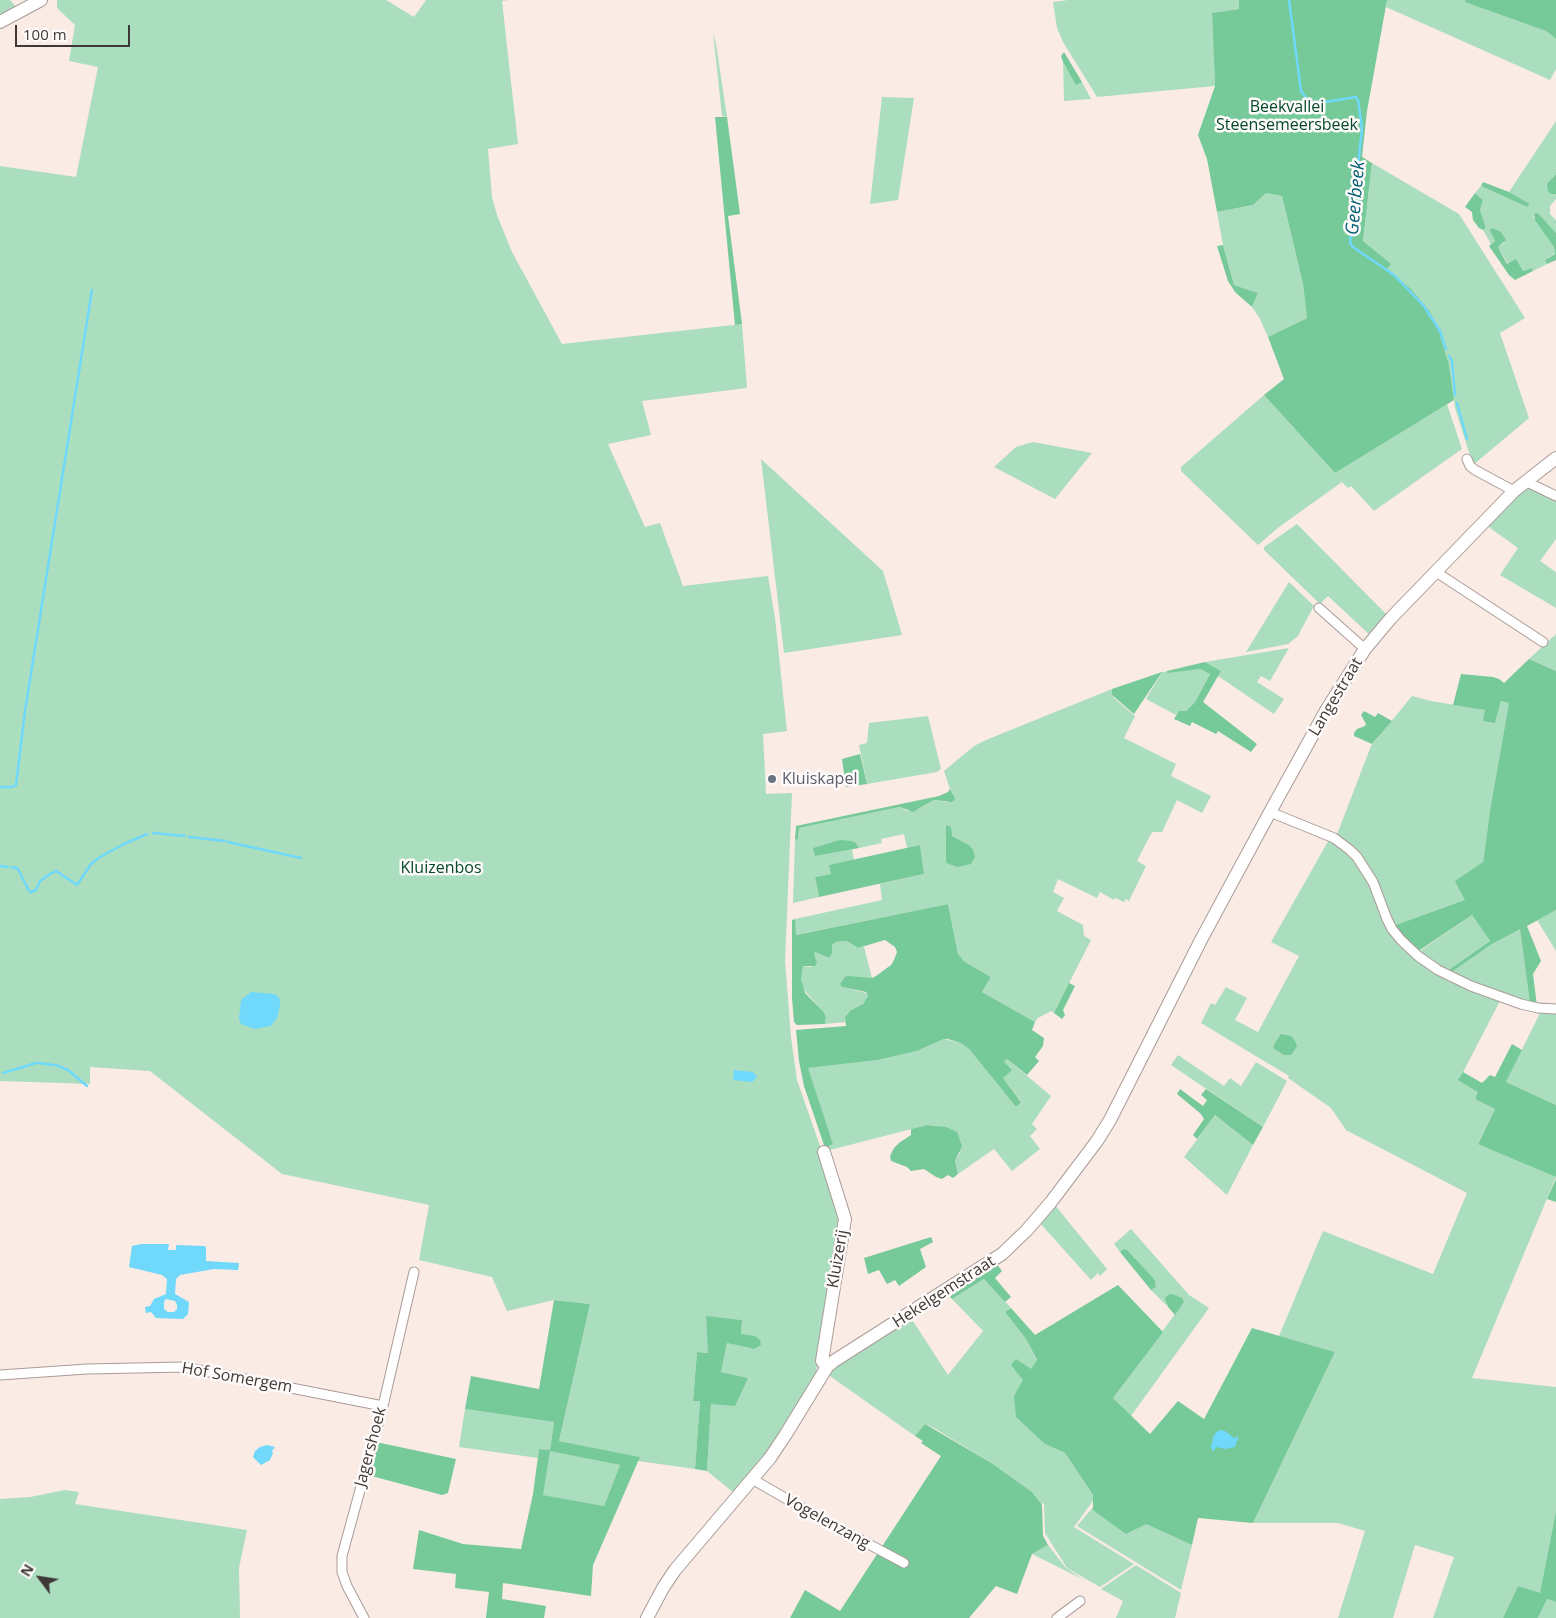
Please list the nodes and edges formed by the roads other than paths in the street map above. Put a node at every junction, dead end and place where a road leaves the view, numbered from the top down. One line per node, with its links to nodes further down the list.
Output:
1 (41, 0): 2 (street)
2 (0, 22)
3 (1556, 458): 5 (street, Langestraat)
4 (1467, 459): 6 (street)
5 (1525, 481): 6 (street, Langestraat); 7 (street)
6 (1514, 491): 8 (street, Langestraat)
7 (1556, 496)
8 (1436, 572): 10 (street); 11 (street, Langestraat)
9 (1319, 608): 11 (street)
10 (1543, 642)
11 (1365, 648): 12 (street, Langestraat)
12 (1270, 812): 13 (street, Langestraat); 14 (street)
13 (1204, 935): 17 (street, Hekelgemstraat)
14 (1556, 1008)
15 (824, 1152): 17 (street, Kluizerij)
16 (414, 1272): 19 (street, Jagershoek)
17 (827, 1367): 20 (street, Hekelgemstraat)
18 (0, 1375): 19 (street, Hof Somergem)
19 (383, 1406): 23 (street, Jagershoek)
20 (752, 1479): 21 (street, Vogelenzang); 24 (street, Hekelgemstraat)
21 (904, 1563)
22 (1080, 1601): 25 (street)
23 (364, 1618)
24 (647, 1618)
25 (1057, 1618)

